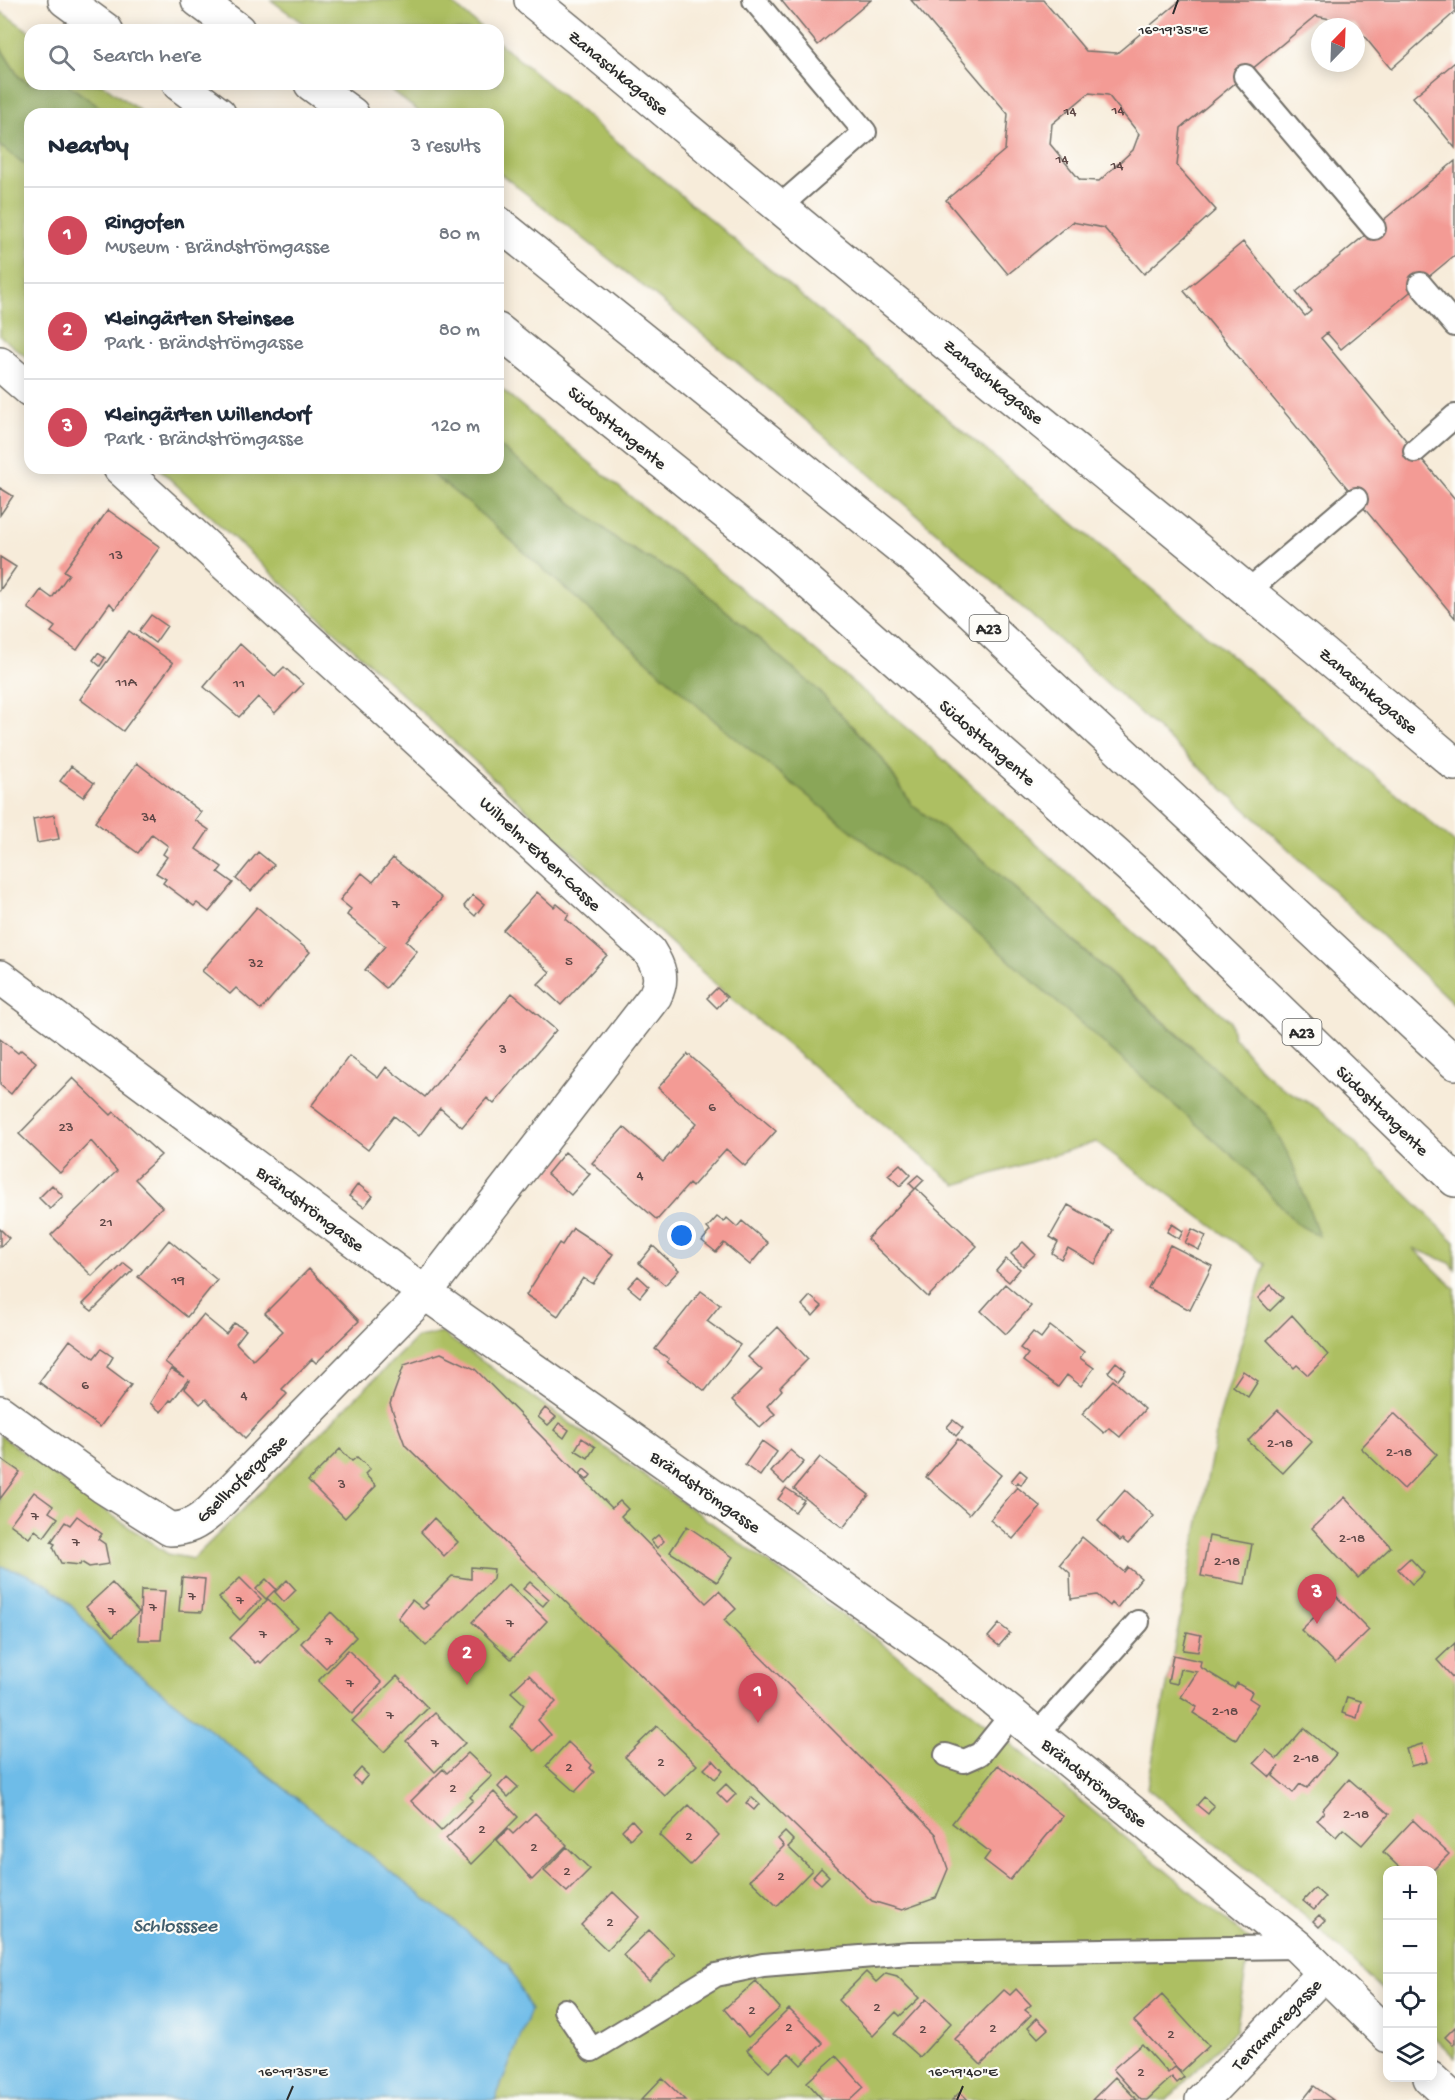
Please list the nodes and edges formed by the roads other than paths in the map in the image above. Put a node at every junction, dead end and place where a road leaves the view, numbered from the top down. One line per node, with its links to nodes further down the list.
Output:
1 (65, 0): 5 (main road)
2 (198, 0): 6 (main road)
3 (531, 0): 12 (main road, Zanaschkagasse)
4 (754, 0): 12 (lane)
5 (98, 24)
6 (230, 24)
7 (1245, 76): 14 (lane)
8 (187, 90): 10 (main road)
9 (319, 90): 11 (main road)
10 (211, 108)
11 (344, 108)
12 (779, 207): 24 (main road, Zanaschkagasse)
13 (504, 228): 27 (main road, A23)
14 (1374, 228)
15 (1420, 284): 16 (lane)
16 (1455, 325)
17 (504, 335): 28 (main road, Südosttangente / A23)
18 (0, 364): 19 (main road)
19 (24, 385)
20 (1455, 416): 21 (lane)
21 (1415, 451)
22 (127, 474): 29 (main road, Wilhelm-Erben-Gasse)
23 (1356, 499): 24 (lane)
24 (1250, 590): 25 (main road, Zanaschkagasse)
25 (1455, 764)
26 (0, 977): 29 (main road, Brändströmgasse)
27 (1455, 1063)
28 (1455, 1180)
29 (425, 1293): 30 (main road, Gsellhofergasse); 32 (main road, Brändströmgasse)
30 (0, 1412)
31 (1138, 1622): 32 (lane)
32 (1025, 1724): 33 (lane); 34 (main road, Brändströmgasse)
33 (946, 1755)
34 (1298, 1947): 35 (main road, Brändströmgasse); 36 (lane)
35 (1324, 1973): 37 (main road, Brändströmgasse); 39 (main road, Terramaregasse)
36 (565, 2010)
37 (1383, 2031)
38 (1434, 2082): 40 (main road)
39 (1202, 2100)
40 (1454, 2100)

